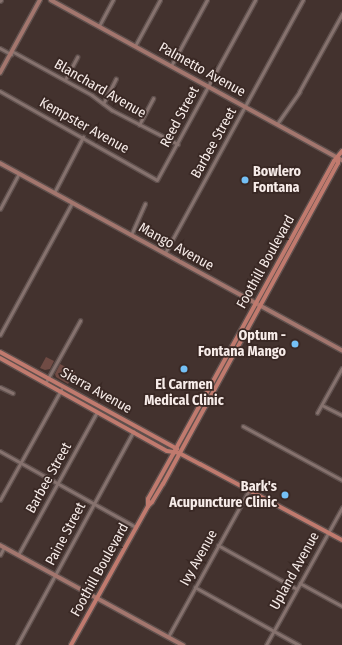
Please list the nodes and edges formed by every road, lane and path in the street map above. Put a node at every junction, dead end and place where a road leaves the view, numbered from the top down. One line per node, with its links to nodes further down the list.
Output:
1 (40, 0): 12 (street)
2 (51, 0): 9 (street, Palmetto Avenue)
3 (113, 0): 9 (street)
4 (160, 0): 10 (street)
5 (207, 0): 14 (street)
6 (256, 0): 18 (street, Reed Street)
7 (303, 0): 22 (street, Barbee Street)
8 (342, 14): 23 (street)
9 (99, 26): 10 (street, Palmetto Avenue)
10 (135, 46): 14 (street, Palmetto Avenue)
11 (0, 48): 12 (street, Blanchard Avenue)
12 (11, 53): 15 (street); 17 (street, Blanchard Avenue)
13 (76, 57): 17 (street)
14 (171, 66): 18 (street, Palmetto Avenue)
15 (0, 74)
16 (116, 79): 21 (street)
17 (65, 80): 21 (street, Blanchard Avenue)
18 (208, 86): 22 (street, Palmetto Avenue); 26 (street, Reed Street)
19 (0, 91): 25 (street, Kempster Avenue)
20 (153, 99): 24 (street)
21 (103, 104): 24 (street, Blanchard Avenue)
22 (245, 106): 23 (street, Palmetto Avenue); 39 (street, Barbee Street)
23 (277, 124): 28 (street, Palmetto Avenue)
24 (139, 125): 26 (street, Blanchard Avenue)
25 (83, 137): 31 (street, Kempster Avenue); 32 (street)
26 (178, 144): 31 (street, Reed Street)
27 (342, 151): 28 (main road, Foothill Boulevard)
28 (340, 159): 38 (main road, Foothill Boulevard)
29 (0, 163): 30 (street, Mango Avenue)
30 (19, 174): 32 (street, Mango Avenue); 35 (street)
31 (157, 180)
32 (54, 193): 33 (street, Mango Avenue)
33 (72, 203): 37 (street, Mango Avenue); 42 (street)
34 (146, 204): 37 (street)
35 (1, 205): 36 (street)
36 (0, 209)
37 (131, 235): 39 (street, Mango Avenue)
38 (294, 239): 40 (main road, Foothill Boulevard); 40 (main road, Foothill Boulevard)
39 (165, 253): 40 (street, Mango Avenue)
40 (258, 304): 43 (street, Mango Avenue); 58 (main road, Foothill Boulevard); 60 (main road, Foothill Boulevard)
41 (80, 321): 47 (street)
42 (0, 335)
43 (342, 350)
44 (0, 352): 47 (main road, Sierra Avenue)
45 (0, 358): 48 (main road, Sierra Avenue)
46 (342, 368): 52 (street)
47 (49, 378): 48 (street); 58 (main road, Sierra Avenue)
48 (46, 382): 50 (main road, Sierra Avenue)
49 (0, 387): 51 (street)
50 (61, 390): 53 (main road, Sierra Avenue); 62 (street)
51 (13, 393)
52 (322, 405): 54 (street); 55 (street)
53 (97, 411): 57 (main road, Sierra Avenue); 64 (street, Barbee Street)
54 (317, 413)
55 (342, 415)
56 (243, 426): 63 (street)
57 (133, 432): 61 (main road, Sierra Avenue); 67 (street, Paine Street)
58 (176, 448): 60 (main road); 61 (main road, Foothill Boulevard)
59 (0, 451): 62 (street)
60 (179, 453): 61 (main road); 65 (main road); 68 (main road, Foothill Boulevard)
61 (173, 454): 68 (main road, Foothill Boulevard)
62 (21, 462): 64 (street); 66 (street)
63 (342, 480)
64 (58, 483): 67 (street); 77 (street, Barbee Street)
65 (249, 490): 71 (main road); 74 (street, Ivy Avenue)
66 (0, 500)
67 (94, 503): 70 (street); 78 (street, Paine Street)
68 (148, 506): 70 (main road, Foothill Boulevard)
69 (342, 508): 71 (street, Upland Avenue)
70 (136, 526): 82 (main road, Foothill Boulevard)
71 (328, 533): 72 (main road); 79 (street, Upland Avenue)
72 (342, 540)
73 (0, 545): 75 (street)
74 (218, 545): 80 (street, Ivy Avenue); 81 (street)
75 (4, 547): 76 (street); 77 (street)
76 (0, 555)
77 (18, 555): 78 (street)
78 (55, 575): 82 (street); 86 (street, Paine Street)
79 (300, 583): 81 (street, Upland Avenue); 83 (street)
80 (195, 587): 84 (street); 85 (street, Ivy Avenue)
81 (297, 589): 84 (street, Upland Avenue)
82 (98, 598): 85 (street); 87 (main road, Foothill Boulevard)
83 (342, 606)
84 (274, 631): 89 (street, Upland Avenue); 90 (street)
85 (168, 637): 88 (street)
86 (17, 645)
87 (71, 645)
88 (182, 645)
89 (266, 645)
90 (299, 645)

